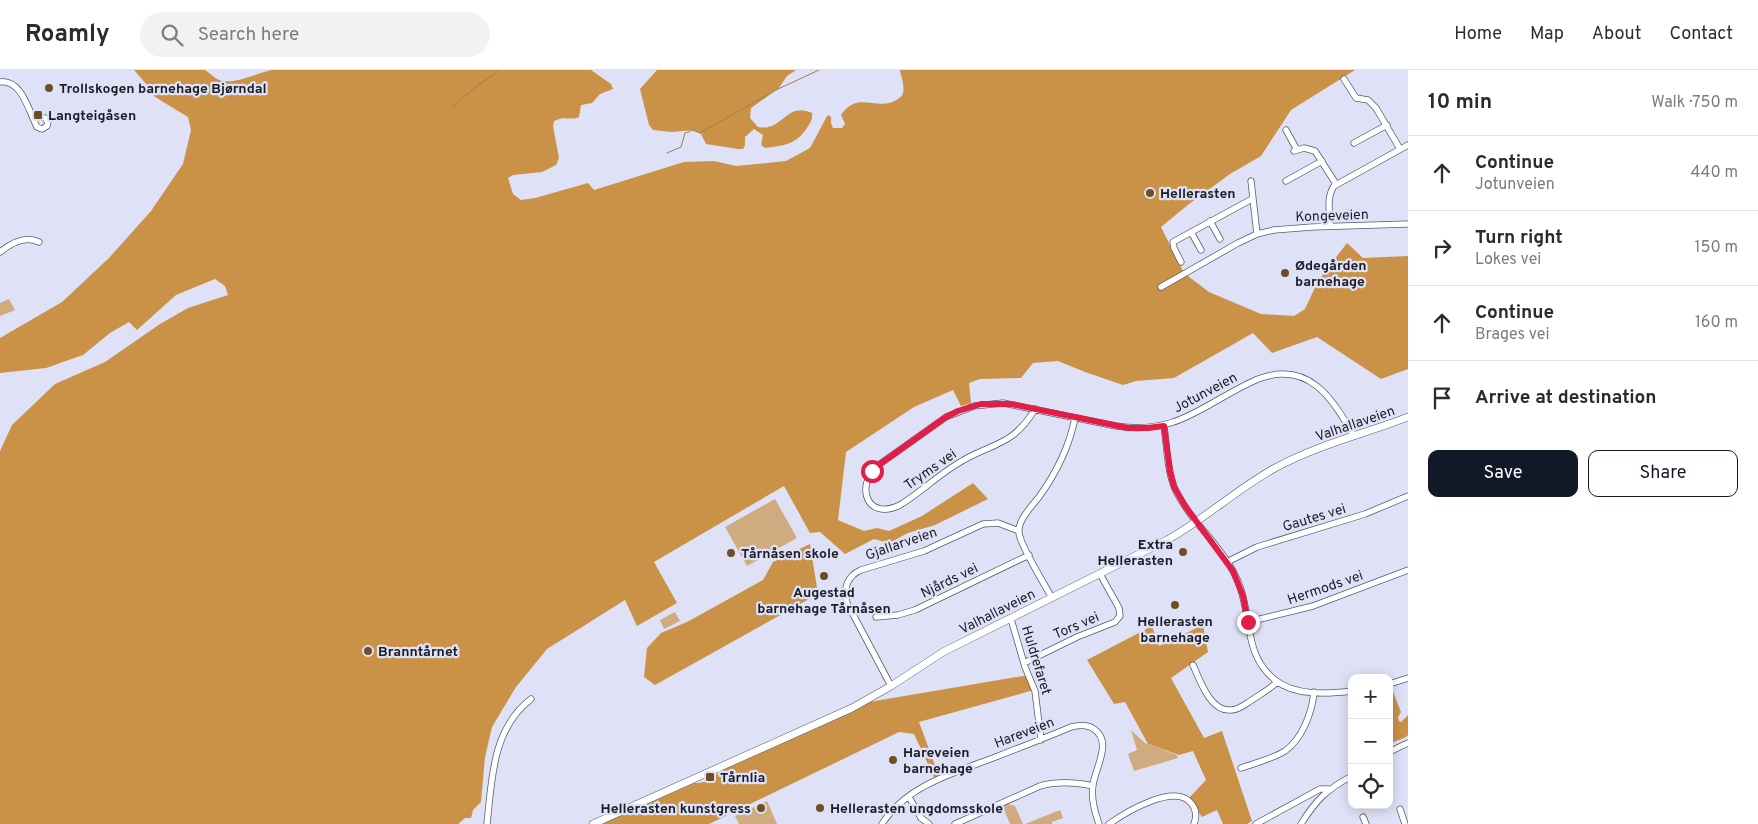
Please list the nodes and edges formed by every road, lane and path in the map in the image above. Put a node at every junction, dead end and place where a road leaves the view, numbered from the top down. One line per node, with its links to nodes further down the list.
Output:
1 (1344, 79): 3 (street)
2 (0, 82): 5 (street)
3 (1358, 98): 4 (street); 6 (street)
4 (1353, 104)
5 (31, 113)
6 (1387, 125): 8 (street); 10 (street)
7 (1286, 130): 11 (street)
8 (1354, 143)
9 (1408, 145): 10 (street)
10 (1400, 149): 14 (street)
11 (1322, 162): 13 (street); 14 (street)
12 (1251, 181): 15 (street)
13 (1286, 181)
14 (1336, 184): 18 (street)
15 (1252, 199): 16 (street); 20 (street)
16 (1210, 221): 19 (street); 21 (street)
17 (1408, 224): 18 (street, Kongeveien)
18 (1330, 226): 20 (street, Kongeveien)
19 (1191, 232): 23 (street); 25 (street)
20 (1257, 234): 26 (street, Kongeveien)
21 (1220, 239)
22 (39, 242): 24 (street)
23 (1201, 250)
24 (0, 252)
25 (1181, 262)
26 (1161, 287)
27 (1035, 409): 29 (street, Jotunveien); 32 (street, Jotunveien); 32 (street, Tryms vei)
28 (1408, 417): 31 (street, Valhallaveien)
29 (1075, 418): 30 (street, Jotunveien); 35 (street)
30 (1164, 426): 31 (street, Jotunveien); 34 (street)
31 (1354, 436): 34 (street, Valhallaveien)
32 (866, 490)
33 (1408, 496): 37 (street, Gautes vei)
34 (1197, 522): 37 (street); 39 (street, Valhallaveien)
35 (1019, 531): 36 (street); 49 (street, Gjallarveien)
36 (1029, 555): 40 (street); 41 (street, Njårds vei)
37 (1227, 562): 43 (street)
38 (1408, 570): 43 (street, Hermods vei)
39 (1100, 574): 40 (street, Valhallaveien); 44 (street, Tors vei)
40 (1052, 598): 42 (street, Valhallaveien)
41 (876, 617)
42 (1011, 618): 44 (street, Huldrefaret); 49 (street, Valhallaveien)
43 (1248, 622): 47 (street)
44 (1024, 663): 53 (street, Huldrefaret)
45 (1193, 665): 47 (street)
46 (1408, 678): 48 (street)
47 (1278, 682): 51 (street)
48 (1393, 683)
49 (891, 686): 64 (street, Valhallaveien)
50 (1348, 691): 51 (street)
51 (1314, 692): 56 (street)
52 (531, 699): 63 (street)
53 (1041, 740): 58 (street, Hareveien); 60 (street, Hareveien)
54 (1408, 743): 55 (street)
55 (1393, 750)
56 (1241, 768)
57 (1348, 778): 59 (street)
58 (1093, 786): 67 (street); 68 (street, Hareveien)
59 (1328, 790): 71 (street); 72 (street)
60 (908, 797): 65 (street, Hareveien); 66 (street)
61 (1400, 809): 74 (street)
62 (1363, 817): 73 (street)
63 (486, 824)
64 (594, 824)
65 (882, 824)
66 (929, 824)
67 (955, 824)
68 (1099, 824)
69 (1109, 824): 70 (street)
70 (1194, 824)
71 (1256, 824)
72 (1301, 824)
73 (1366, 824)
74 (1404, 824)

